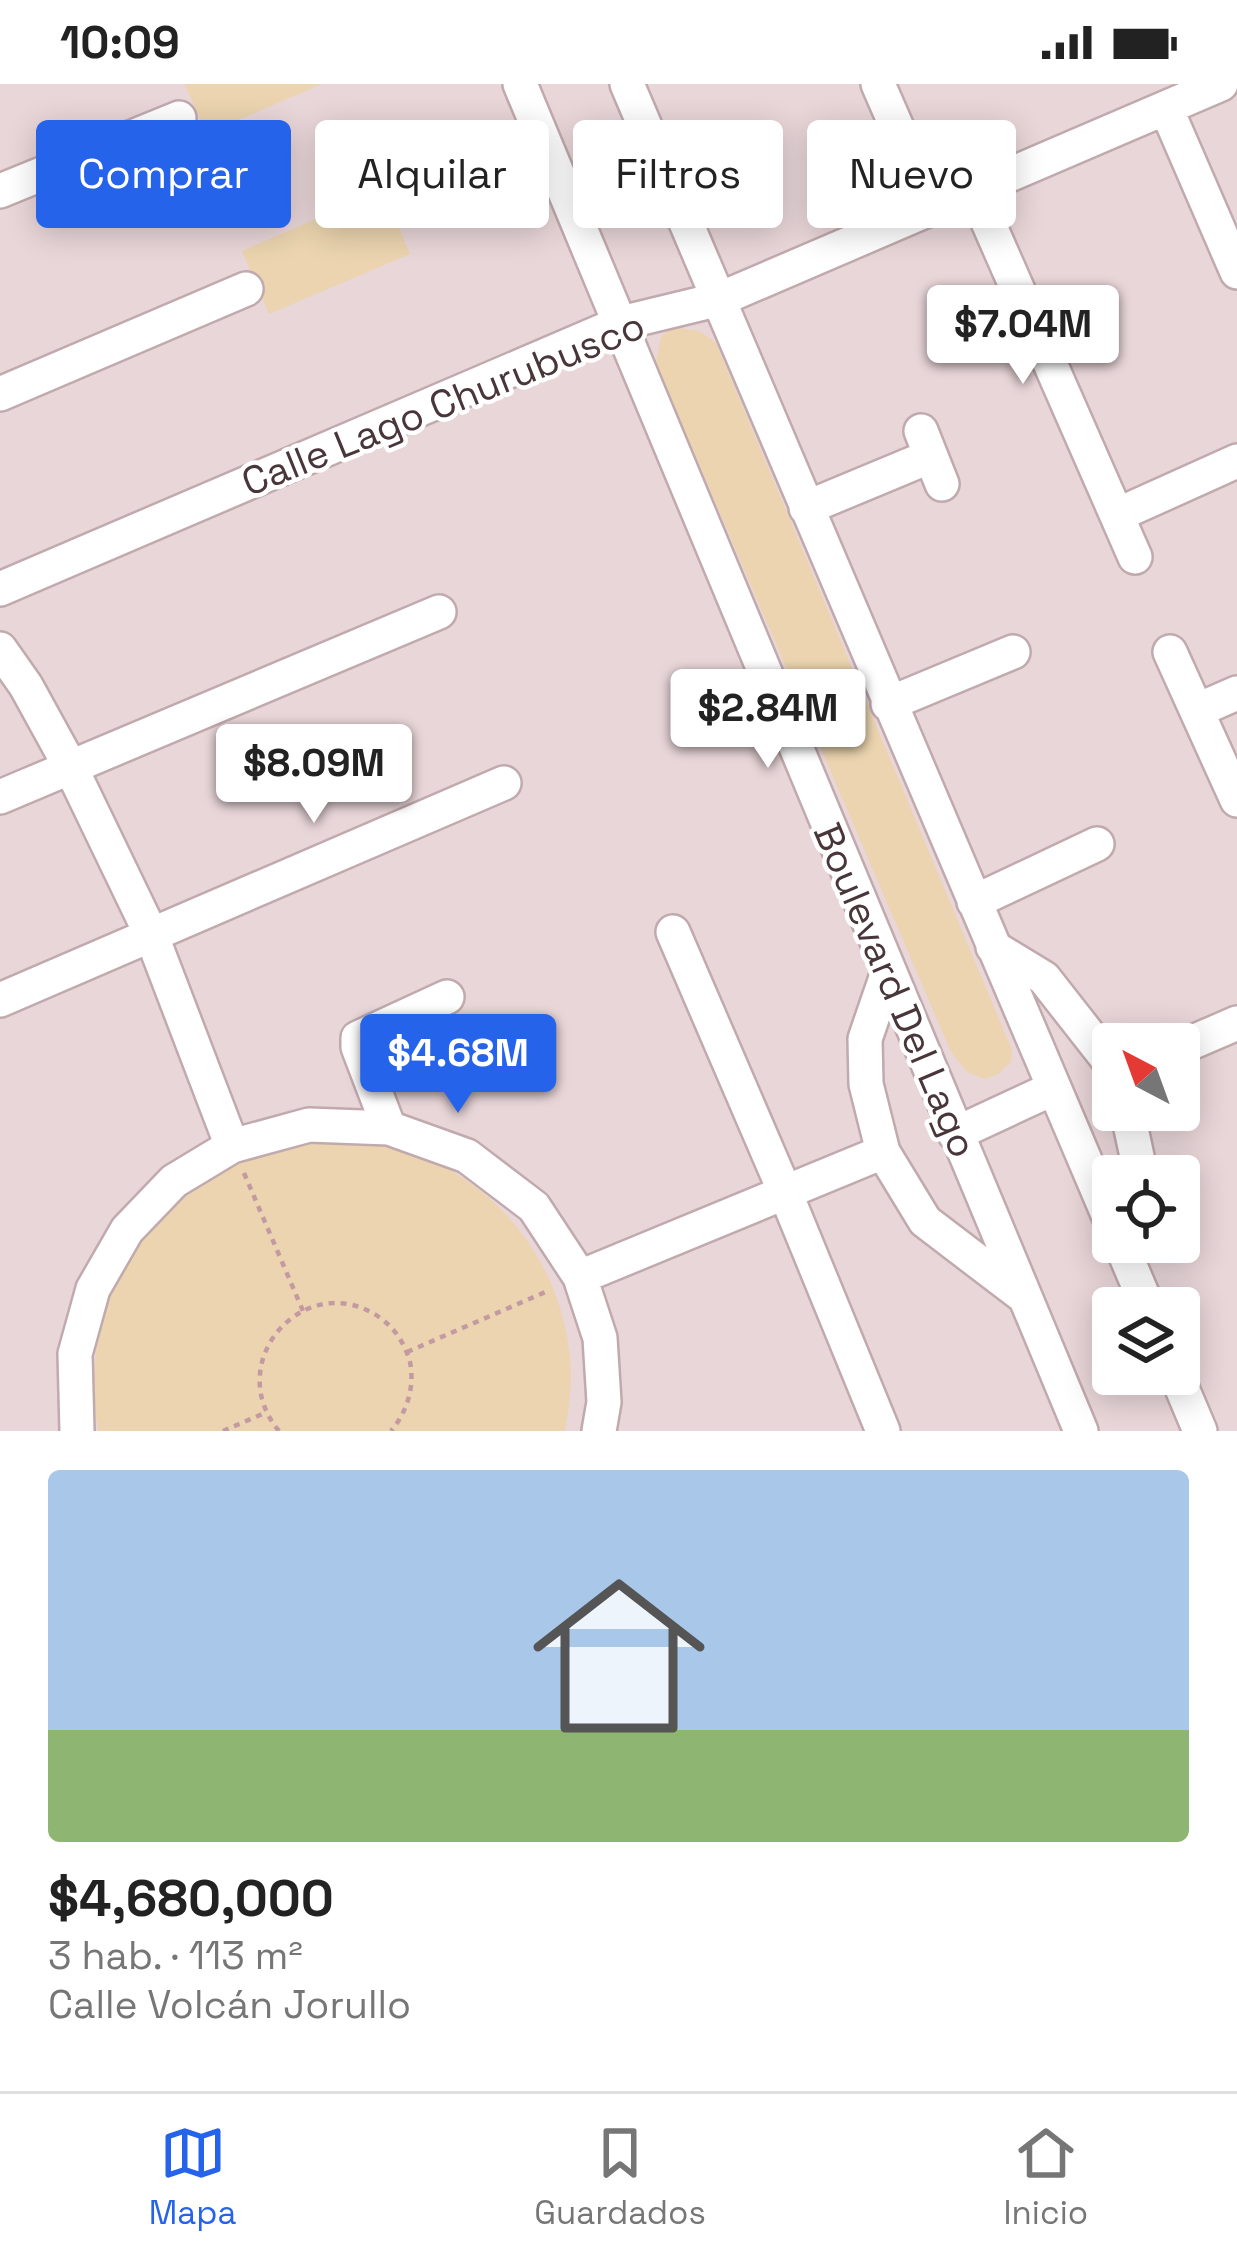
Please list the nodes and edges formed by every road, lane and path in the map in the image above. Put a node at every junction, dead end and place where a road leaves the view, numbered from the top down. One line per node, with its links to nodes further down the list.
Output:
1 (520, 84): 15 (street, Boulevard Del Lago)
2 (627, 84): 14 (street)
3 (878, 84): 7 (street)
4 (1221, 84): 5 (street, Calle Lago Churubusco)
5 (1166, 108): 8 (street, Calle Lago Churubusco); 12 (street)
6 (179, 118): 9 (street)
7 (894, 120)
8 (1016, 172)
9 (0, 191)
10 (885, 228): 14 (street, Calle Lago Churubusco)
11 (991, 228): 20 (street)
12 (1237, 272)
13 (246, 289): 16 (street)
14 (720, 299): 15 (street, Calle Lago Churubusco); 19 (street)
15 (621, 323): 22 (street, Calle Lago Churubusco); 39 (street, Boulevard Del Lago)
16 (0, 394)
17 (931, 457): 19 (street)
18 (1237, 461): 20 (street)
19 (806, 508): 28 (street)
20 (1117, 515): 21 (street)
21 (1136, 557)
22 (0, 589)
23 (439, 613): 30 (street)
24 (0, 649): 30 (street)
25 (1013, 652): 28 (street)
26 (1170, 652): 29 (street)
27 (1237, 693): 29 (street)
28 (889, 704): 35 (street)
29 (1198, 710): 33 (street)
30 (71, 768): 32 (street); 37 (street)
31 (504, 783): 37 (street)
32 (0, 797)
33 (1237, 800)
34 (1096, 842): 35 (street)
35 (974, 902): 38 (street)
36 (673, 932): 51 (street)
37 (151, 934): 41 (street); 48 (street)
38 (993, 946): 44 (street); 45 (street)
39 (888, 973): 47 (street, Boulevard Del Lago); 49 (street)
40 (447, 997): 46 (street)
41 (0, 1000)
42 (1237, 1023): 43 (street)
43 (1200, 1039)
44 (1092, 1040)
45 (1054, 1088): 47 (street); 50 (street)
46 (389, 1128): 48 (street); 52 (street)
47 (956, 1134): 53 (street, Boulevard Del Lago)
48 (232, 1146): 54 (path); 58 (street)
49 (883, 1152): 51 (street); 53 (street)
50 (1092, 1177)
51 (785, 1192): 52 (street); 63 (street)
52 (580, 1277): 55 (path); 62 (street)
53 (1025, 1297): 64 (street, Boulevard Del Lago)
54 (304, 1311): 55 (path); 57 (path)
55 (407, 1352): 61 (path)
56 (1185, 1395): 65 (street)
57 (267, 1412): 59 (path); 60 (path)
58 (77, 1431)
59 (223, 1431)
60 (279, 1431)
61 (391, 1431)
62 (599, 1431)
63 (883, 1431)
64 (1081, 1431)
65 (1200, 1431)

